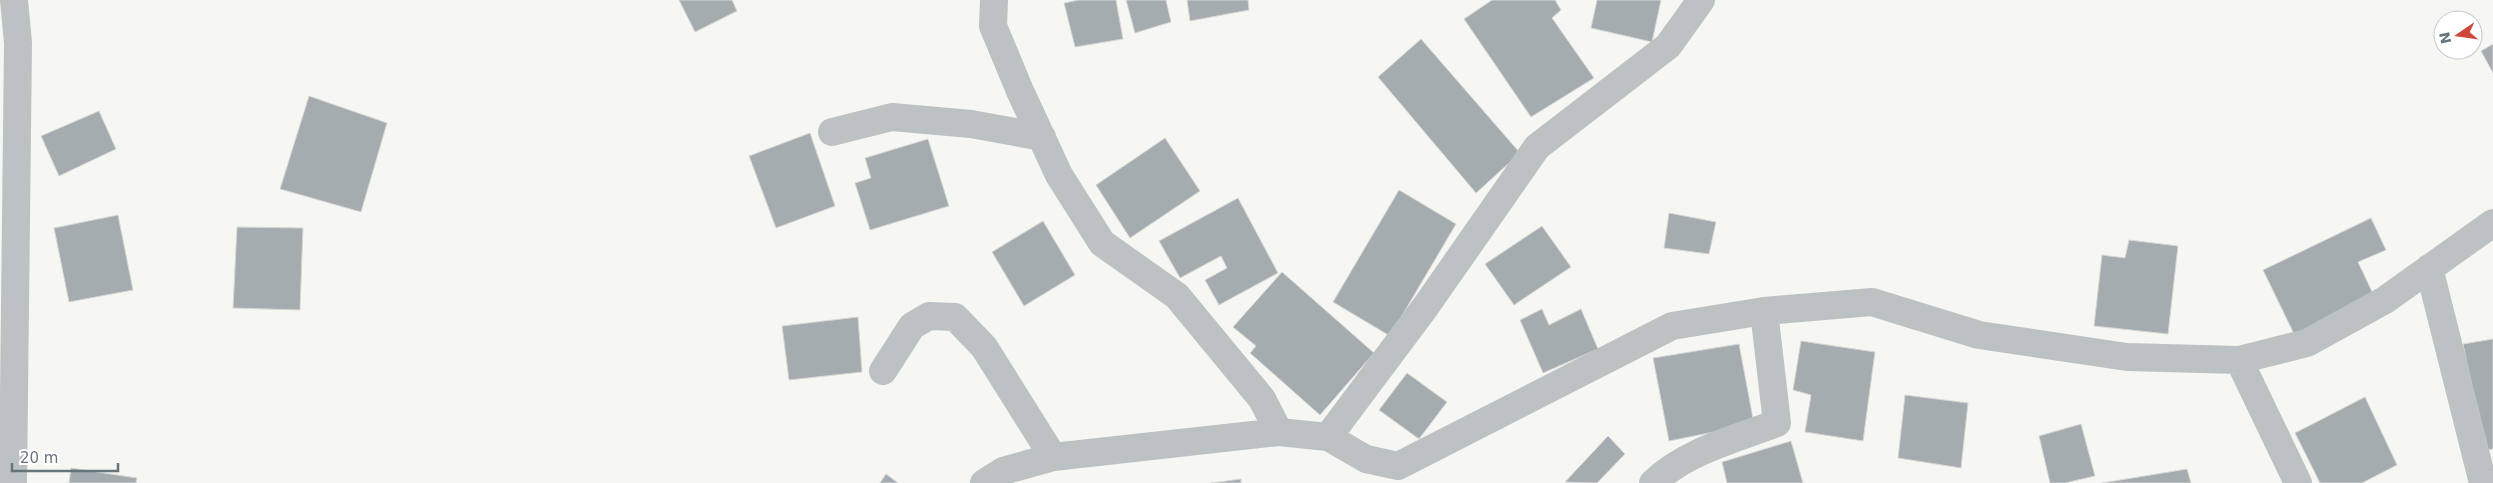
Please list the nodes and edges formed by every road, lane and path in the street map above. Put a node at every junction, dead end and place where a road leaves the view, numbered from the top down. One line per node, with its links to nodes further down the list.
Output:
1 (14, 0): 15 (street)
2 (994, 0): 5 (street)
3 (1701, 0): 12 (street)
4 (832, 132): 5 (street)
5 (1042, 137): 11 (street)
6 (2493, 223): 7 (street)
7 (2429, 268): 9 (street); 19 (street)
8 (1764, 310): 9 (street); 14 (street); 17 (street)
9 (2239, 360): 18 (street)
10 (883, 371): 13 (street)
11 (1279, 432): 12 (street); 13 (street)
12 (1328, 436): 14 (street)
13 (1053, 457): 16 (street)
14 (1370, 471)
15 (12, 483)
16 (984, 483)
17 (1654, 483)
18 (2298, 483)
19 (2483, 483)

